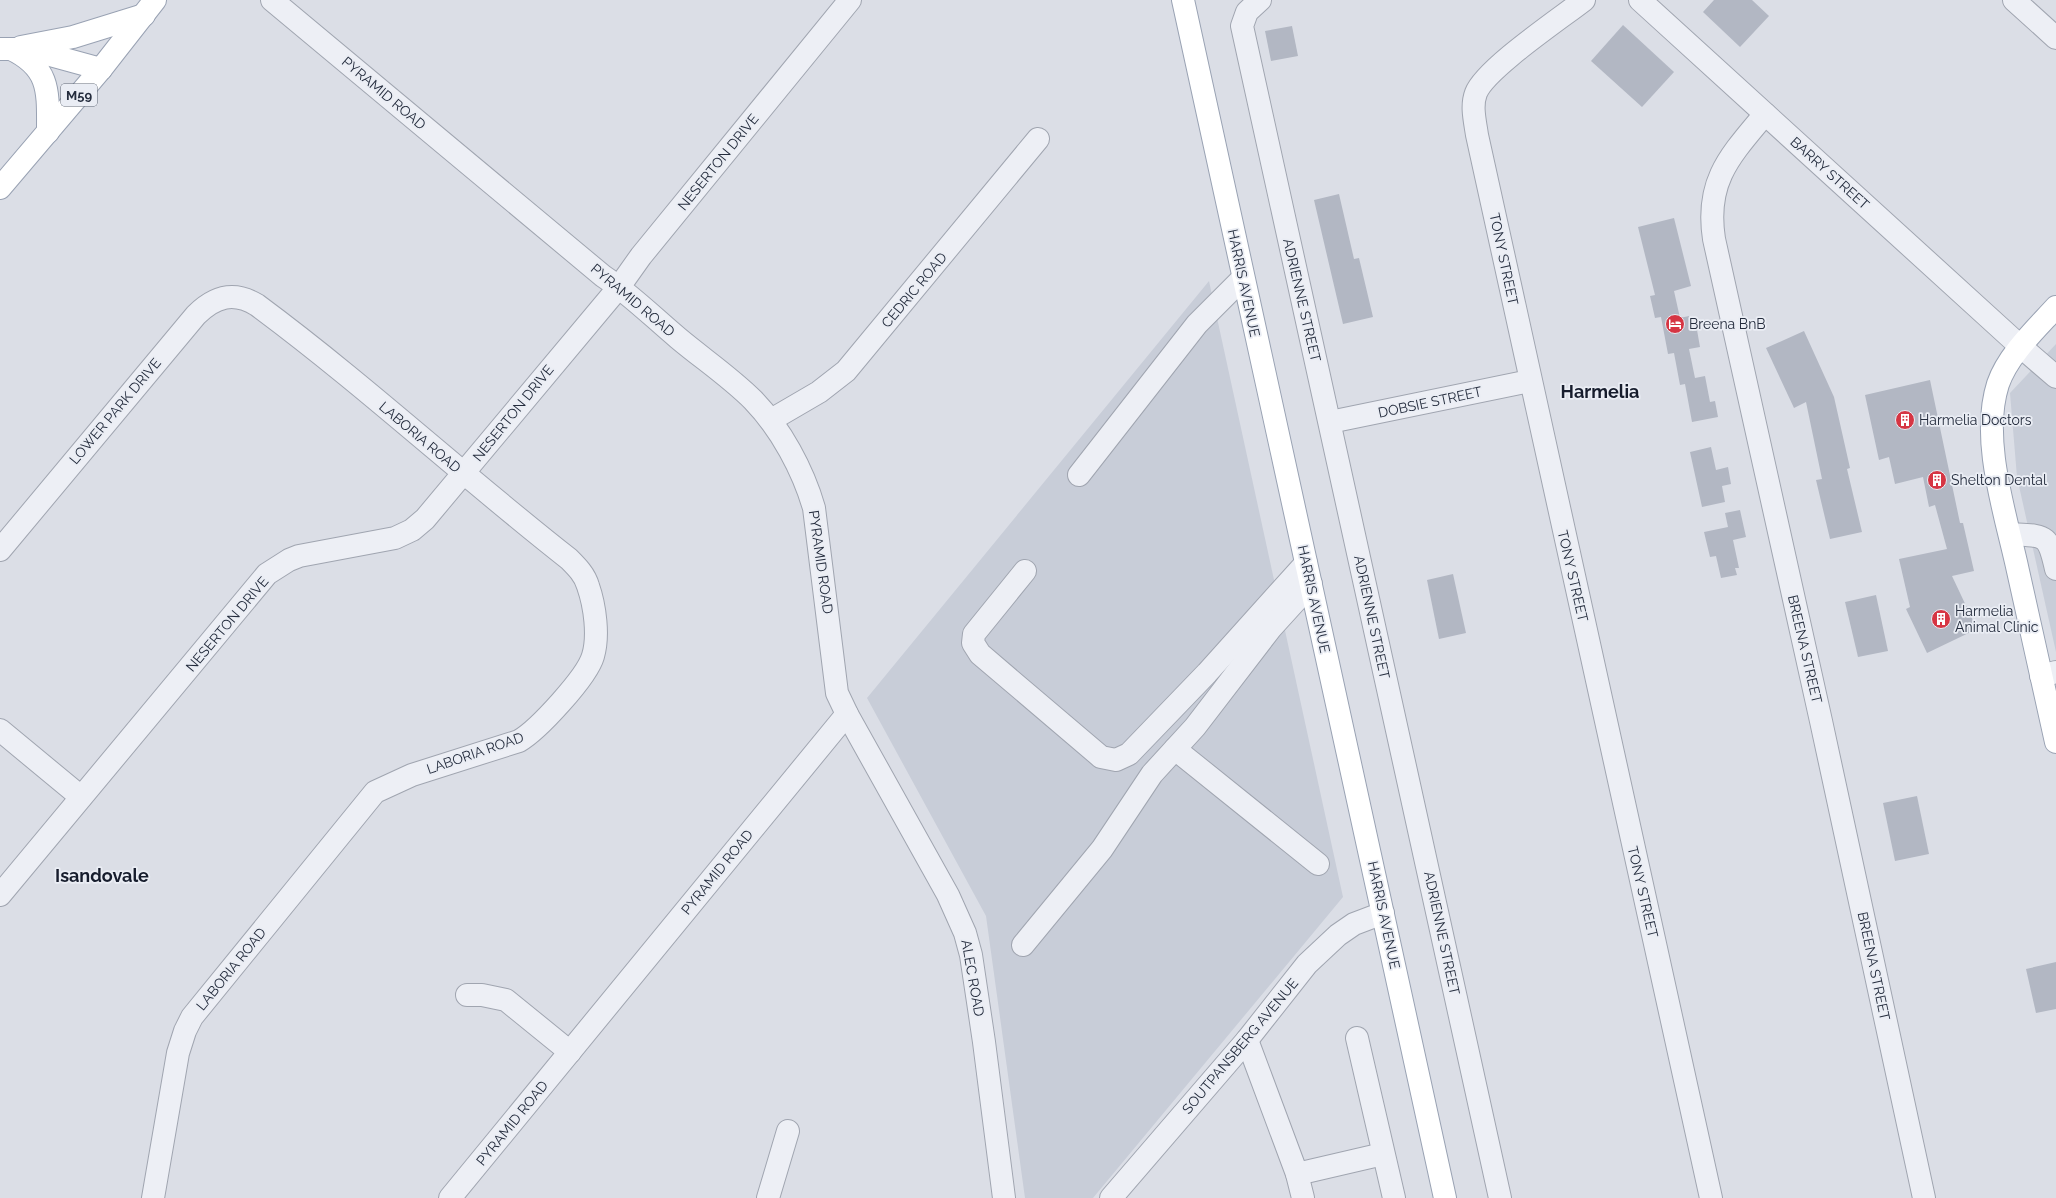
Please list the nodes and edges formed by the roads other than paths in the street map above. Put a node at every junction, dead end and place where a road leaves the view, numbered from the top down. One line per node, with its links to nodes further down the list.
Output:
1 (272, 0): 17 (street, PYRAMID ROAD)
2 (850, 0): 17 (street, NESERTON DRIVE)
3 (1183, 0): 16 (main road, HARRIS AVENUE)
4 (1260, 0): 24 (street, ADRIENNE STREET)
5 (1584, 0): 22 (street, TONY STREET)
6 (1640, 0): 12 (street, BARRY STREET)
7 (2014, 0): 9 (street)
8 (149, 7): 10 (main road); 11 (main road, M59)
9 (2056, 38)
10 (10, 48): 11 (main road); 13 (main road)
11 (101, 69): 13 (main road, M59)
12 (1765, 114): 20 (street, BARRY STREET); 59 (street, BREENA STREET)
13 (48, 132): 15 (main road, M59)
14 (1038, 139): 23 (street, CEDRIC ROAD)
15 (0, 188)
16 (1243, 278): 26 (street); 31 (main road, HARRIS AVENUE)
17 (619, 287): 23 (street, PYRAMID ROAD); 25 (street, NESERTON DRIVE)
18 (246, 297): 25 (street, LABORIA ROAD); 28 (street, LOWER PARK DRIVE)
19 (2056, 307): 20 (main road)
20 (2020, 346): 21 (street, BARRY STREET); 27 (main road)
21 (2056, 377)
22 (1530, 381): 24 (street, DOBSIE STREET); 58 (street, TONY STREET)
23 (771, 420): 33 (street, PYRAMID ROAD)
24 (1330, 422): 57 (street, ADRIENNE STREET)
25 (464, 474): 37 (street, NESERTON DRIVE); 49 (street, LABORIA ROAD)
26 (1079, 475)
27 (2010, 534): 29 (street); 32 (main road)
28 (0, 550)
29 (2056, 569)
30 (1025, 571): 31 (street)
31 (1308, 574): 36 (street); 40 (main road, HARRIS AVENUE)
32 (2049, 674): 35 (main road)
33 (847, 714): 45 (street, PYRAMID ROAD); 52 (street, ALEC ROAD)
34 (0, 730): 37 (street)
35 (2056, 742)
36 (1175, 749): 38 (street); 41 (street)
37 (81, 797): 39 (street, NESERTON DRIVE)
38 (1318, 864)
39 (0, 895)
40 (1384, 913): 44 (street, SOUTPANSBERG AVENUE); 56 (main road, HARRIS AVENUE)
41 (1023, 945)
42 (467, 995): 45 (street)
43 (1357, 1038): 47 (street)
44 (1247, 1040): 48 (street); 53 (street, SOUTPANSBERG AVENUE)
45 (570, 1052): 50 (street, PYRAMID ROAD)
46 (788, 1131): 51 (street)
47 (1383, 1154): 48 (street); 55 (street)
48 (1297, 1174): 54 (street)
49 (153, 1198)
50 (450, 1198)
51 (768, 1198)
52 (1004, 1198)
53 (1111, 1198)
54 (1303, 1198)
55 (1394, 1198)
56 (1445, 1198)
57 (1500, 1198)
58 (1711, 1198)
59 (1924, 1198)

